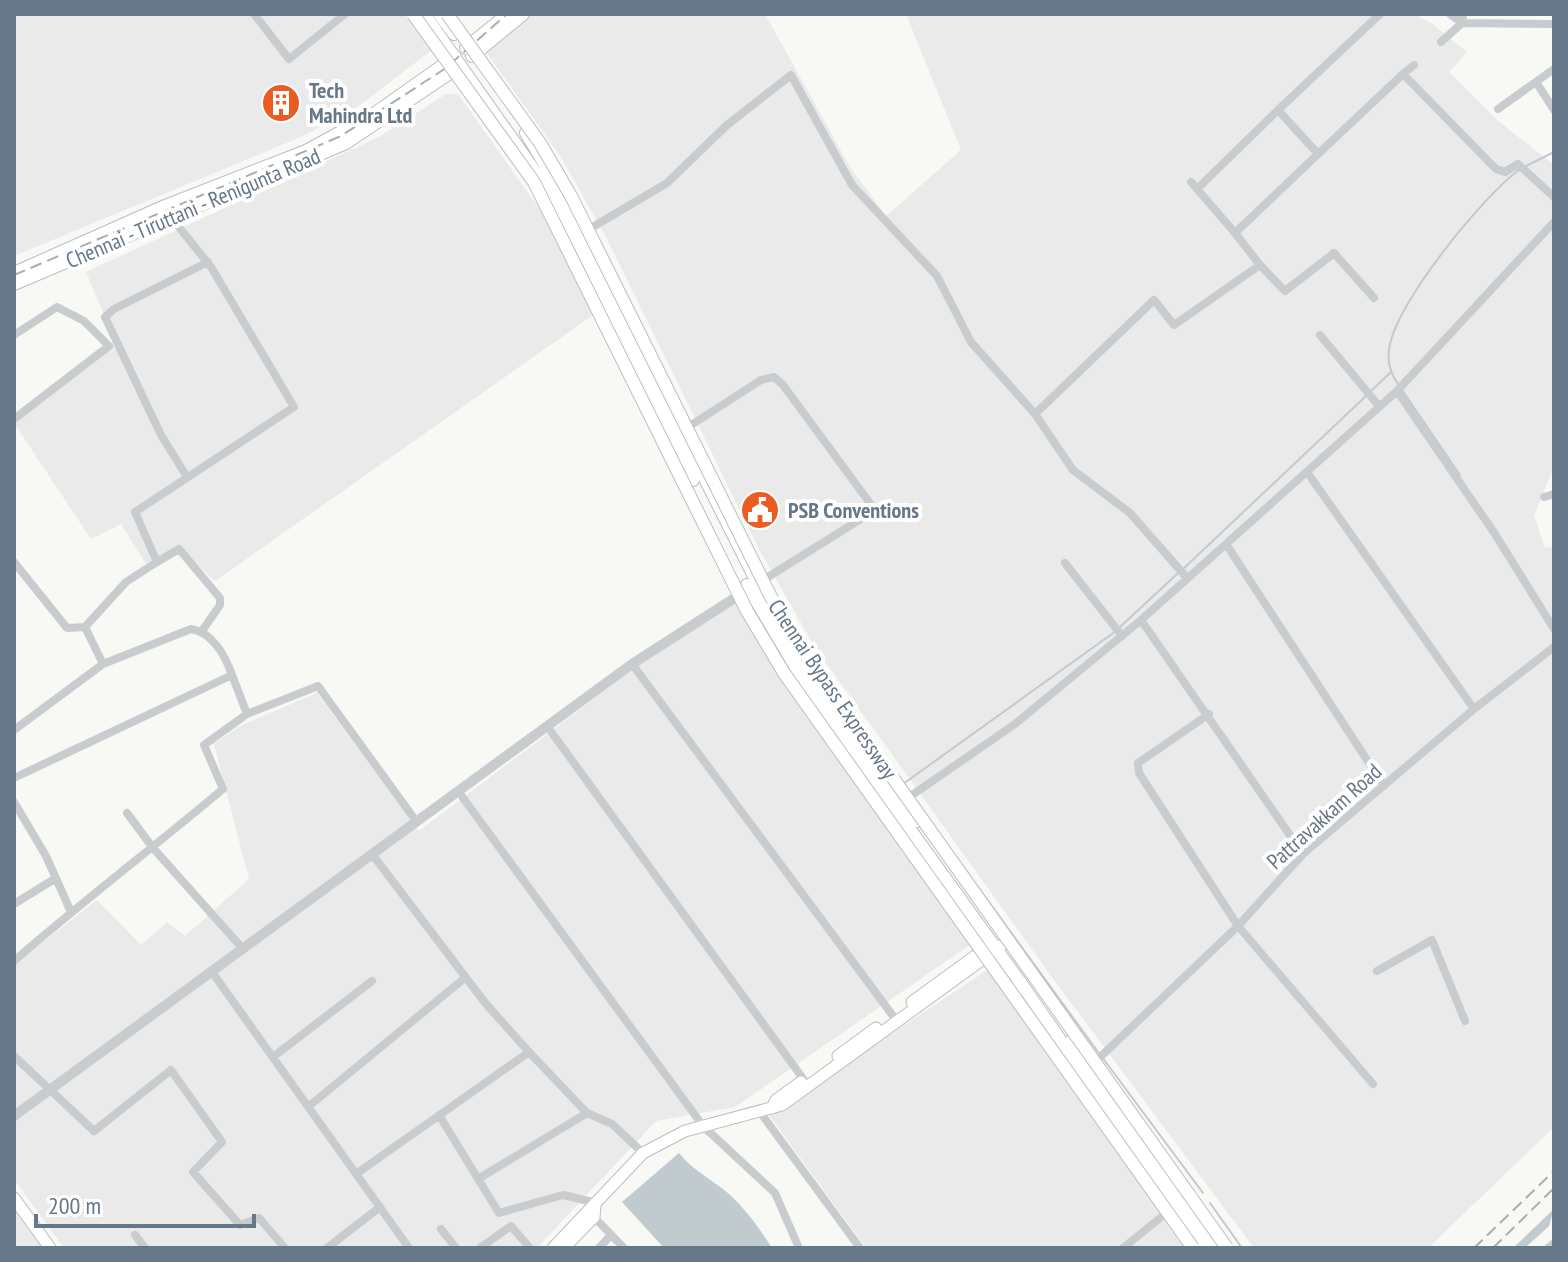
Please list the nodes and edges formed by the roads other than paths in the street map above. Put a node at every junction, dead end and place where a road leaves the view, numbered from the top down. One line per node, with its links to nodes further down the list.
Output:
1 (254, 14): 2 (street)
2 (345, 14)
3 (413, 14): 129 (main road, Chennai Bypass Expressway, bridge)
4 (424, 14): 15 (main road)
5 (439, 14): 15 (main road)
6 (447, 14): 132 (main road, Chennai Bypass Expressway, bridge)
7 (508, 14): 15 (main road, Chennai - Tiruttani - Renigunta Road)
8 (523, 14): 15 (main road, Chennai - Tiruttani - Renigunta Road)
9 (1380, 14): 22 (street)
10 (1450, 14): 11 (street)
11 (1463, 18): 12 (street); 14 (street)
12 (1489, 19): 13 (street)
13 (1554, 24)
14 (1441, 42)
15 (464, 57): 24 (main road, Chennai - Tiruttani - Renigunta Road); 28 (main road); 51 (main road)
16 (1414, 65): 18 (street)
17 (1554, 69): 19 (street)
18 (1403, 74): 23 (street); 25 (street)
19 (1536, 82): 20 (street); 21 (street)
20 (1553, 106)
21 (1498, 109)
22 (1278, 110): 23 (street); 29 (street)
23 (1318, 154): 29 (street)
24 (229, 186): 26 (main road, Chennai - Tiruttani - Renigunta Road); 32 (main road, Chennai - Tiruttani - Renigunta Road)
25 (1554, 197)
26 (170, 215): 30 (street); 33 (main road, Chennai - Tiruttani - Renigunta Road)
27 (1554, 222): 37 (street)
28 (581, 233): 39 (street); 41 (main road)
29 (1235, 233): 31 (street)
30 (208, 262): 43 (street); 43 (street)
31 (1260, 265): 34 (street); 39 (street)
32 (14, 273)
33 (14, 284)
34 (1374, 298)
35 (15, 333): 40 (street)
36 (1320, 335): 38 (street)
37 (1397, 391): 38 (street); 54 (street)
38 (1379, 406): 42 (street)
39 (1035, 414): 50 (street)
40 (14, 419)
41 (679, 432): 51 (main road); 51 (street)
42 (1307, 472): 46 (street); 61 (street)
43 (187, 477): 48 (street)
44 (1554, 494): 45 (street)
45 (1544, 497)
46 (1226, 544): 50 (street); 67 (street)
47 (14, 562): 53 (street)
48 (157, 562): 53 (street); 55 (street)
49 (1065, 563): 56 (street)
50 (1182, 573): 52 (street)
51 (753, 587): 59 (street); 69 (main road)
52 (1141, 620): 56 (street); 63 (street)
53 (85, 627): 58 (street)
54 (1554, 629)
55 (202, 631): 58 (street); 60 (street)
56 (1122, 636): 69 (street)
57 (1554, 647): 61 (street, Pattravakkam Road)
58 (103, 664): 65 (street)
59 (632, 664): 64 (street); 88 (street)
60 (232, 675): 62 (street); 66 (street)
61 (1474, 709): 67 (street, Pattravakkam Road)
62 (247, 714): 72 (street); 73 (street)
63 (1209, 714): 75 (street); 79 (street)
64 (547, 726): 68 (street); 94 (street)
65 (14, 730)
66 (14, 778)
67 (1384, 786): 75 (street, Pattravakkam Road)
68 (458, 791): 72 (street); 102 (street)
69 (905, 799): 80 (main road)
70 (14, 802): 76 (street)
71 (127, 813): 73 (street)
72 (416, 821): 74 (street)
73 (153, 848): 78 (street); 81 (street)
74 (372, 854): 81 (street); 85 (street)
75 (1303, 854): 79 (street, Pattravakkam Road)
76 (56, 878): 77 (street); 78 (street)
77 (14, 904)
78 (71, 912): 82 (street)
79 (1238, 926): 93 (street, Pattravakkam Road); 95 (street)
80 (998, 944): 86 (main road); 88 (main road); 98 (main road)
81 (243, 949): 84 (street)
82 (14, 961)
83 (1377, 971): 89 (street)
84 (212, 972): 92 (street); 96 (street)
85 (466, 977): 90 (street); 97 (street)
86 (1025, 980): 93 (main road); 109 (main road); 130 (main road); 131 (main road, bridge)
87 (372, 981): 92 (street)
88 (893, 1016): 94 (main road)
89 (1465, 1021)
90 (529, 1052): 99 (street); 100 (street)
91 (14, 1056): 96 (street)
92 (273, 1057): 97 (street)
93 (1100, 1057): 132 (main road)
94 (804, 1080): 98 (main road)
95 (1373, 1084)
96 (48, 1091): 101 (street); 116 (street)
97 (308, 1107): 104 (street)
98 (766, 1110): 102 (main road); 127 (street)
99 (587, 1113): 103 (street); 105 (street)
100 (439, 1115): 104 (street); 105 (street)
101 (14, 1116)
102 (703, 1126): 103 (main road); 126 (street)
103 (643, 1153): 108 (main road)
104 (356, 1174): 107 (street)
105 (478, 1179): 108 (street)
106 (14, 1198): 114 (main road)
107 (380, 1207): 117 (street); 118 (street)
108 (594, 1209): 112 (street); 122 (main road); 123 (main road)
109 (1165, 1214): 128 (street); 129 (main road)
110 (441, 1229): 119 (street)
111 (135, 1235): 115 (street)
112 (611, 1235): 124 (street); 125 (street)
113 (1554, 1243): 133 (street)
114 (50, 1248)
115 (145, 1248)
116 (285, 1248)
117 (327, 1248)
118 (409, 1248)
119 (456, 1248)
120 (480, 1248): 121 (street)
121 (530, 1248)
122 (553, 1248)
123 (564, 1248)
124 (599, 1248)
125 (624, 1248)
126 (799, 1248)
127 (860, 1248)
128 (1123, 1248)
129 (1191, 1248)
130 (1205, 1248)
131 (1215, 1248)
132 (1229, 1248)
133 (1548, 1248)

